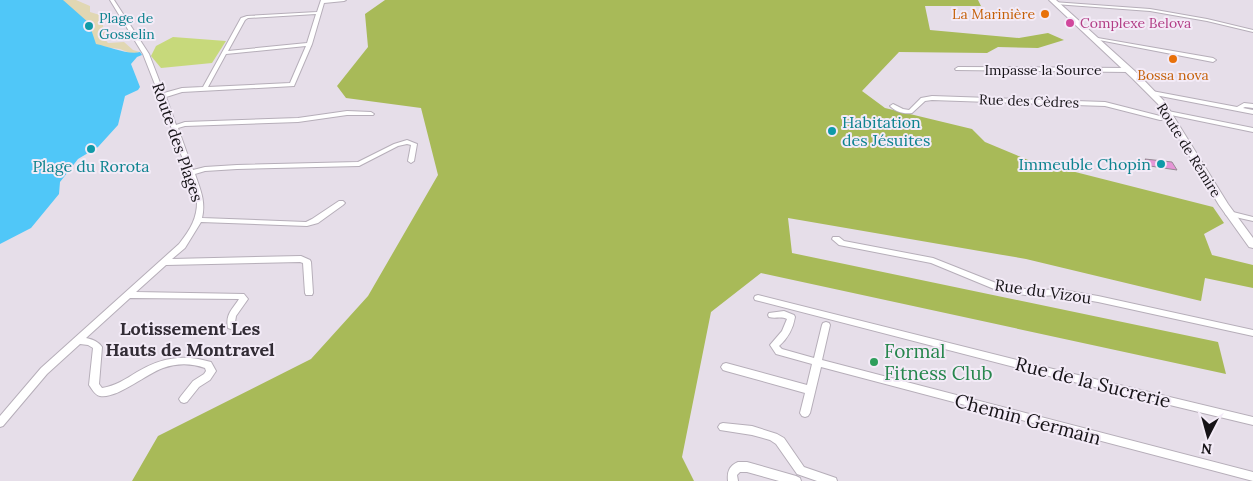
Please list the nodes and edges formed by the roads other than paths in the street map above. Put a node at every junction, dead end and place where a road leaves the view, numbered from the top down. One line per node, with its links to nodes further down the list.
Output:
1 (112, 0): 15 (street, Route des Plages)
2 (344, 0): 3 (street)
3 (322, 1): 5 (street)
4 (1054, 1): 6 (street); 7 (main road, Route de Rémire)
5 (317, 14): 8 (street); 9 (street)
6 (1253, 31)
7 (1094, 38): 10 (street); 12 (main road, Route de Rémire)
8 (309, 44): 9 (street); 13 (street)
9 (224, 53): 13 (street)
10 (1213, 60)
11 (958, 69): 12 (street, Impasse la Source)
12 (1128, 70): 14 (main road, Route de Rémire)
13 (205, 88): 15 (street)
14 (1152, 93): 18 (street); 21 (main road, Route de Rémire)
15 (162, 96): 22 (street, Route des Plages)
16 (893, 106): 21 (street, Rue des Cèdres)
17 (1253, 106): 18 (street)
18 (1239, 109): 19 (street)
19 (1253, 112)
20 (371, 114): 22 (street)
21 (1169, 115): 23 (street); 27 (main road, Route de Rémire)
22 (174, 127): 25 (street, Route des Plages)
23 (1253, 130)
24 (411, 161): 25 (street)
25 (190, 173): 29 (street, Route des Plages)
26 (340, 203): 29 (street)
27 (1230, 213): 28 (street); 31 (main road, Route de Rémire)
28 (1253, 219)
29 (199, 220): 32 (street, Route des Plages)
30 (836, 239): 39 (street, Rue du Vizou)
31 (1253, 245)
32 (166, 262): 33 (street); 34 (street, Route des Plages)
33 (309, 293)
34 (128, 295): 38 (street); 40 (street, Route des Plages)
35 (758, 298): 46 (street, Rue de la Sucrerie)
36 (772, 315): 41 (street, Chemin Germain)
37 (826, 325): 41 (street)
38 (231, 326)
39 (1253, 333)
40 (78, 340): 44 (street); 47 (street, Route des Plages)
41 (818, 364): 43 (street); 49 (street, Chemin Germain)
42 (726, 368): 43 (street)
43 (810, 390): 45 (street)
44 (184, 399)
45 (805, 413)
46 (1253, 421)
47 (0, 423)
48 (723, 427): 52 (street)
49 (1253, 477)
50 (733, 481): 51 (street)
51 (796, 481)
52 (832, 481)

